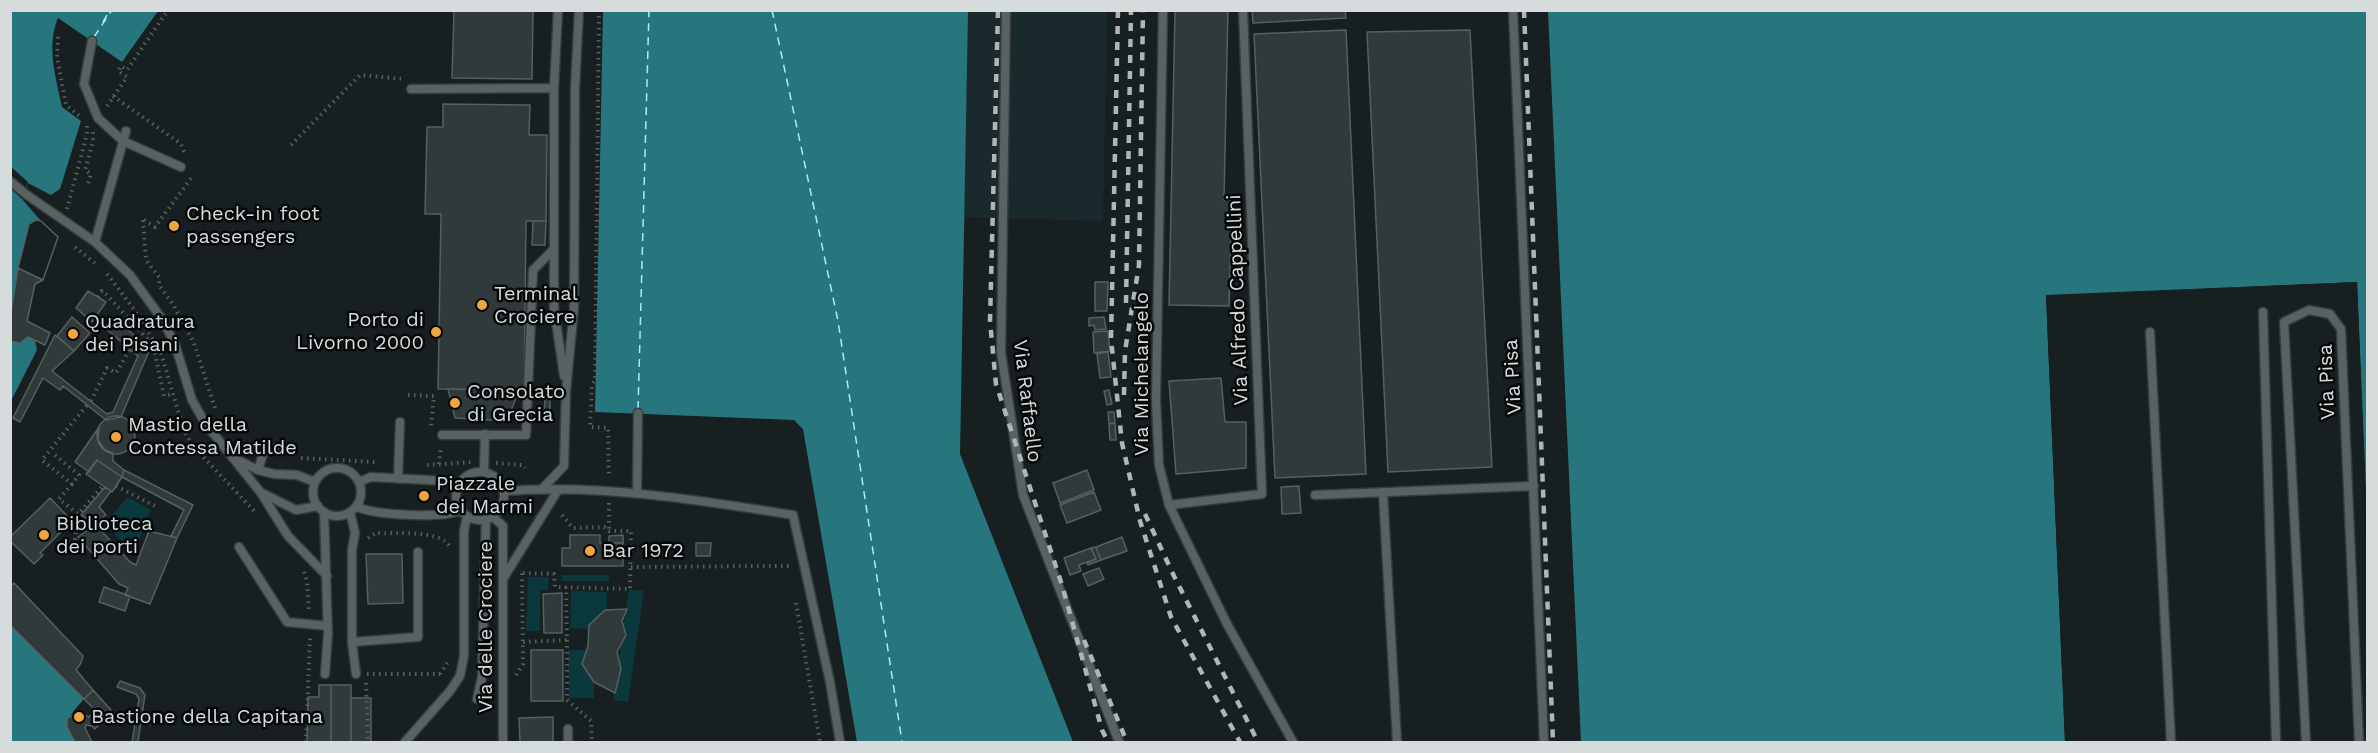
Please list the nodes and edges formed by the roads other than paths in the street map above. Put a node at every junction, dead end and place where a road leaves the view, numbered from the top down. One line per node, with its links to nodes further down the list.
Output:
1 (558, 10): 8 (lane)
2 (579, 10): 18 (lane)
3 (1006, 10): 58 (lane, Via Raffaello)
4 (1163, 10): 39 (lane, Via Michelangelo)
5 (1243, 10): 39 (lane, Via Alfredo Cappellini)
6 (1513, 10): 30 (lane, Via Pisa)
7 (92, 41): 11 (lane)
8 (554, 88): 9 (lane); 15 (lane)
9 (411, 89)
10 (126, 130): 11 (lane)
11 (123, 141): 12 (lane); 14 (lane)
12 (180, 167)
13 (10, 181): 14 (lane)
14 (95, 242): 24 (lane)
15 (554, 249): 18 (lane); 21 (lane)
16 (2263, 312): 63 (lane)
17 (2150, 332): 62 (lane)
18 (566, 392): 32 (lane)
19 (638, 412): 37 (lane)
20 (400, 422): 27 (lane)
21 (484, 434): 22 (lane); 26 (lane)
22 (442, 435)
23 (291, 449): 25 (lane)
24 (232, 458): 25 (lane); 36 (lane)
25 (258, 470): 28 (lane)
26 (483, 472): 31 (lane); 34 (lane)
27 (398, 479): 29 (lane); 31 (lane)
28 (315, 482): 29 (lane); 40 (lane)
29 (359, 482): 41 (lane)
30 (1534, 486): 35 (lane); 61 (lane, Via Pisa)
31 (458, 487): 42 (lane)
32 (542, 489): 33 (lane); 34 (lane)
33 (558, 490): 37 (lane); 47 (lane)
34 (504, 492): 43 (lane)
35 (1383, 492): 38 (lane); 60 (lane)
36 (261, 493): 40 (lane); 46 (lane)
37 (637, 493): 57 (lane)
38 (1315, 495)
39 (1169, 505): 59 (lane, Via Michelangelo)
40 (321, 509): 41 (lane); 46 (lane)
41 (353, 510): 42 (lane); 49 (lane)
42 (464, 513): 43 (lane); 54 (lane, Via delle Crociere)
43 (490, 518): 47 (lane, Via delle Crociere); 52 (lane)
44 (239, 547): 48 (lane)
45 (418, 552): 49 (lane)
46 (327, 576): 48 (lane)
47 (503, 579): 55 (lane, Via delle Crociere)
48 (328, 626): 50 (lane)
49 (352, 642): 51 (lane)
50 (325, 674)
51 (361, 674)
52 (477, 699)
53 (568, 729): 56 (lane)
54 (405, 742)
55 (502, 742)
56 (568, 742)
57 (840, 742)
58 (1119, 742)
59 (1293, 742)
60 (1396, 742)
61 (1544, 742)
62 (2172, 742)
63 (2276, 742)
64 (2306, 742): 65 (lane, Via Pisa)
65 (2359, 742)

